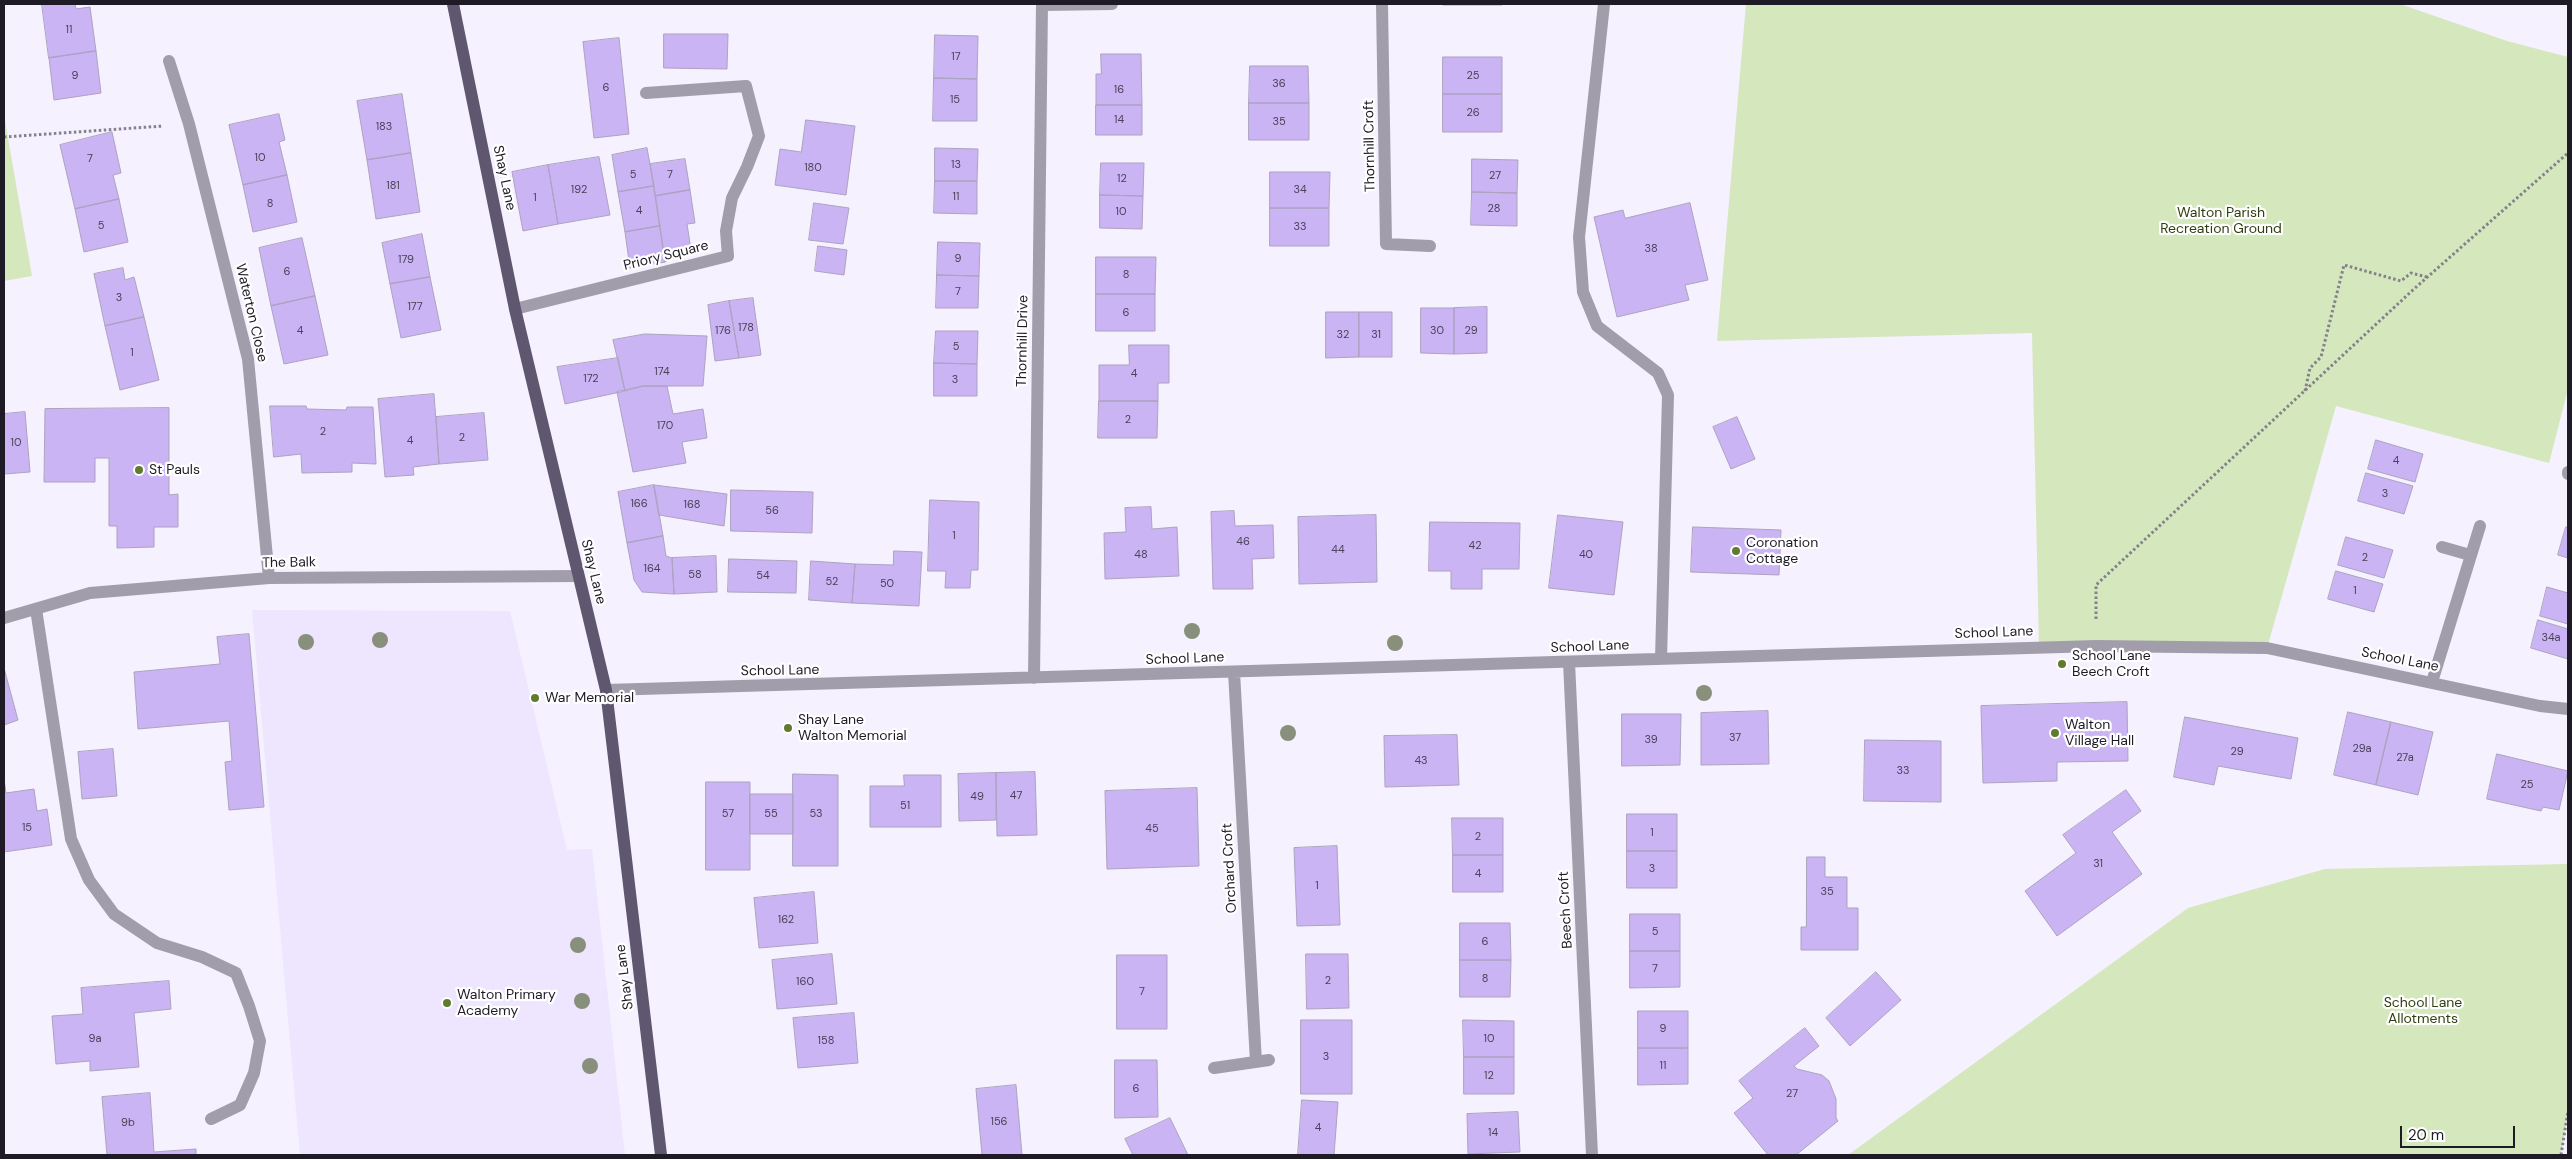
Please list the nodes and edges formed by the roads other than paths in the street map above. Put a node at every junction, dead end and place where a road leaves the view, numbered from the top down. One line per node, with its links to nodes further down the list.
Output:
1 (452, 4): 9 (main road, Shay Lane)
2 (1042, 4): 3 (street); 20 (street, Thornhill Drive)
3 (1112, 4)
4 (1382, 4): 8 (street, Thornhill Croft)
5 (1604, 4): 17 (street)
6 (169, 61): 14 (street, Waterton Close)
7 (646, 93): 9 (street, Priory Square)
8 (1430, 246)
9 (515, 309): 13 (main road, Shay Lane)
10 (2480, 526): 12 (street)
11 (2442, 547): 12 (street)
12 (2470, 555): 21 (street)
13 (578, 576): 14 (street, The Balk); 22 (main road, Shay Lane)
14 (269, 578): 15 (street, The Balk)
15 (36, 609): 16 (street, The Balk); 27 (street)
16 (4, 618)
17 (1661, 659): 18 (street, School Lane); 21 (street, School Lane)
18 (1569, 662): 19 (street, School Lane); 29 (street, Beech Croft)
19 (1234, 672): 20 (street, School Lane); 25 (street, Orchard Croft)
20 (1034, 678): 22 (street, School Lane)
21 (2432, 682): 23 (street, School Lane)
22 (606, 690): 28 (main road, Shay Lane)
23 (2568, 709)
24 (1269, 1060): 25 (street)
25 (1256, 1062): 26 (street)
26 (1214, 1068)
27 (211, 1119)
28 (661, 1155)
29 (1592, 1155)

